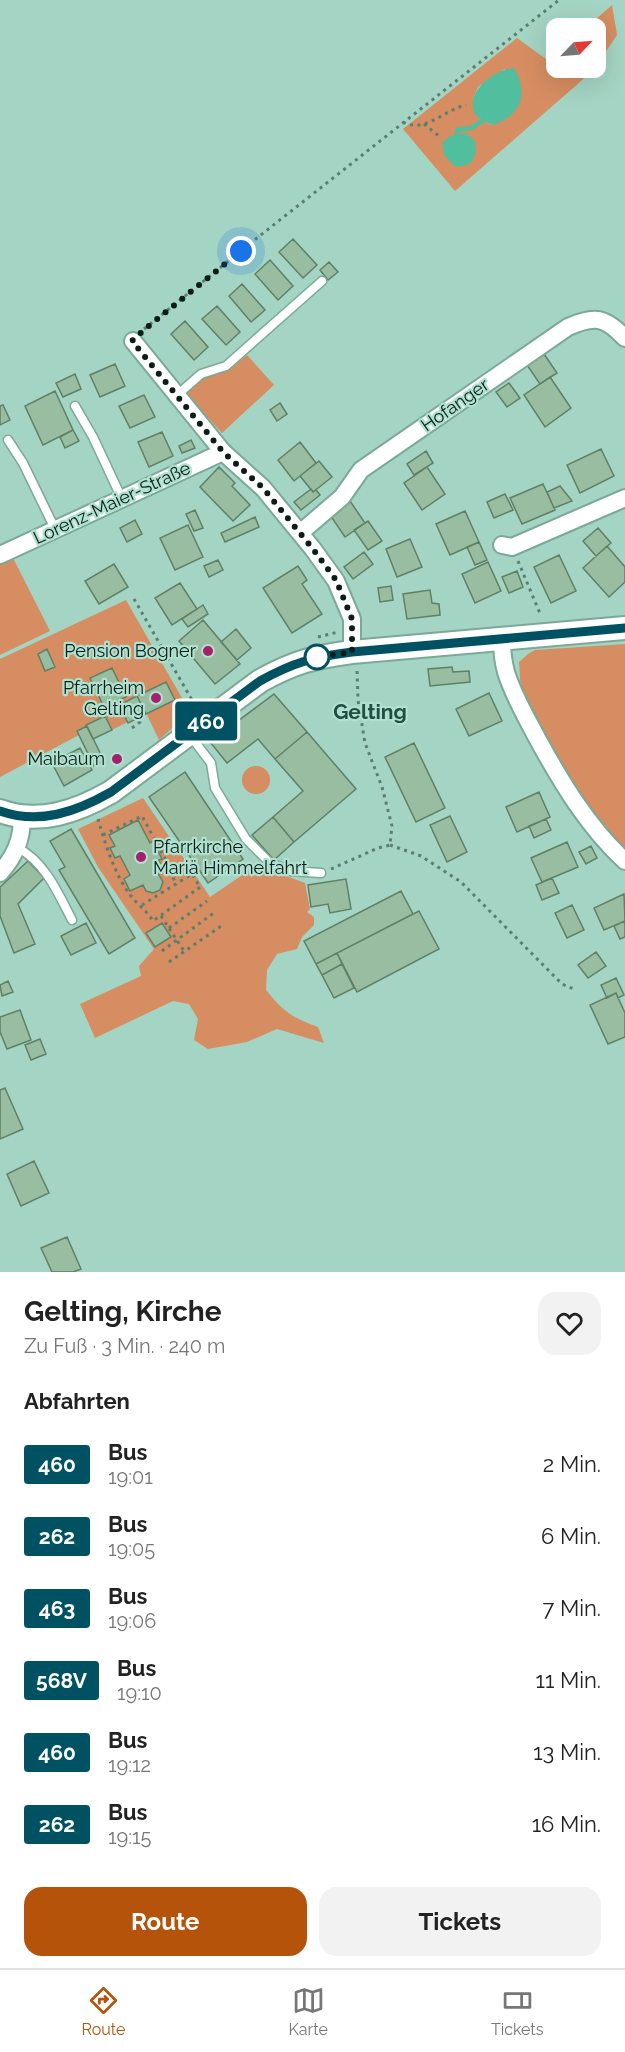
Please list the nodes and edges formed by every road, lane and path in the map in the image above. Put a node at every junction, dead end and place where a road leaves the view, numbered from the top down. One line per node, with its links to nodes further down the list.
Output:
1 (559, 0): 3 (path)
2 (466, 105): 4 (path)
3 (403, 122): 4 (path); 8 (path)
4 (424, 124): 5 (path)
5 (439, 136)
6 (322, 281): 9 (lane)
7 (625, 338): 16 (street, Hofanger)
8 (132, 341): 9 (street)
9 (176, 396): 12 (street)
10 (75, 406): 14 (lane)
11 (8, 440): 15 (lane)
12 (223, 452): 14 (street, Lorenz-Maier-Straße); 16 (street)
13 (625, 498): 17 (street)
14 (122, 499): 15 (street, Lorenz-Maier-Straße)
15 (55, 529): 18 (street, Lorenz-Maier-Straße)
16 (300, 532): 23 (street)
17 (507, 546): 20 (path)
18 (0, 555)
19 (134, 599): 26 (path)
20 (543, 621)
21 (625, 628): 22 (main road)
22 (502, 640): 23 (main road); 38 (street)
23 (352, 652): 29 (main road); 36 (path)
24 (120, 685): 25 (path)
25 (132, 699)
26 (198, 709)
27 (141, 717): 28 (path)
28 (132, 728)
29 (188, 734): 30 (main road); 40 (lane)
30 (91, 804): 32 (main road); 35 (path)
31 (0, 812): 32 (main road)
32 (22, 817): 37 (street)
33 (150, 831): 34 (path); 35 (path); 41 (path)
34 (145, 833)
35 (102, 835): 43 (path)
36 (390, 845): 40 (path); 53 (path)
37 (18, 848): 39 (street); 46 (lane)
38 (625, 861)
39 (0, 873)
40 (321, 873)
41 (176, 885): 43 (path); 45 (path)
42 (207, 901): 48 (path)
43 (142, 905): 45 (path)
44 (215, 912): 49 (path)
45 (161, 916): 48 (path)
46 (72, 920)
47 (224, 924): 51 (path)
48 (169, 928): 49 (path)
49 (177, 940): 50 (path); 51 (path)
50 (162, 951)
51 (184, 951): 52 (path)
52 (169, 962)
53 (576, 990)

